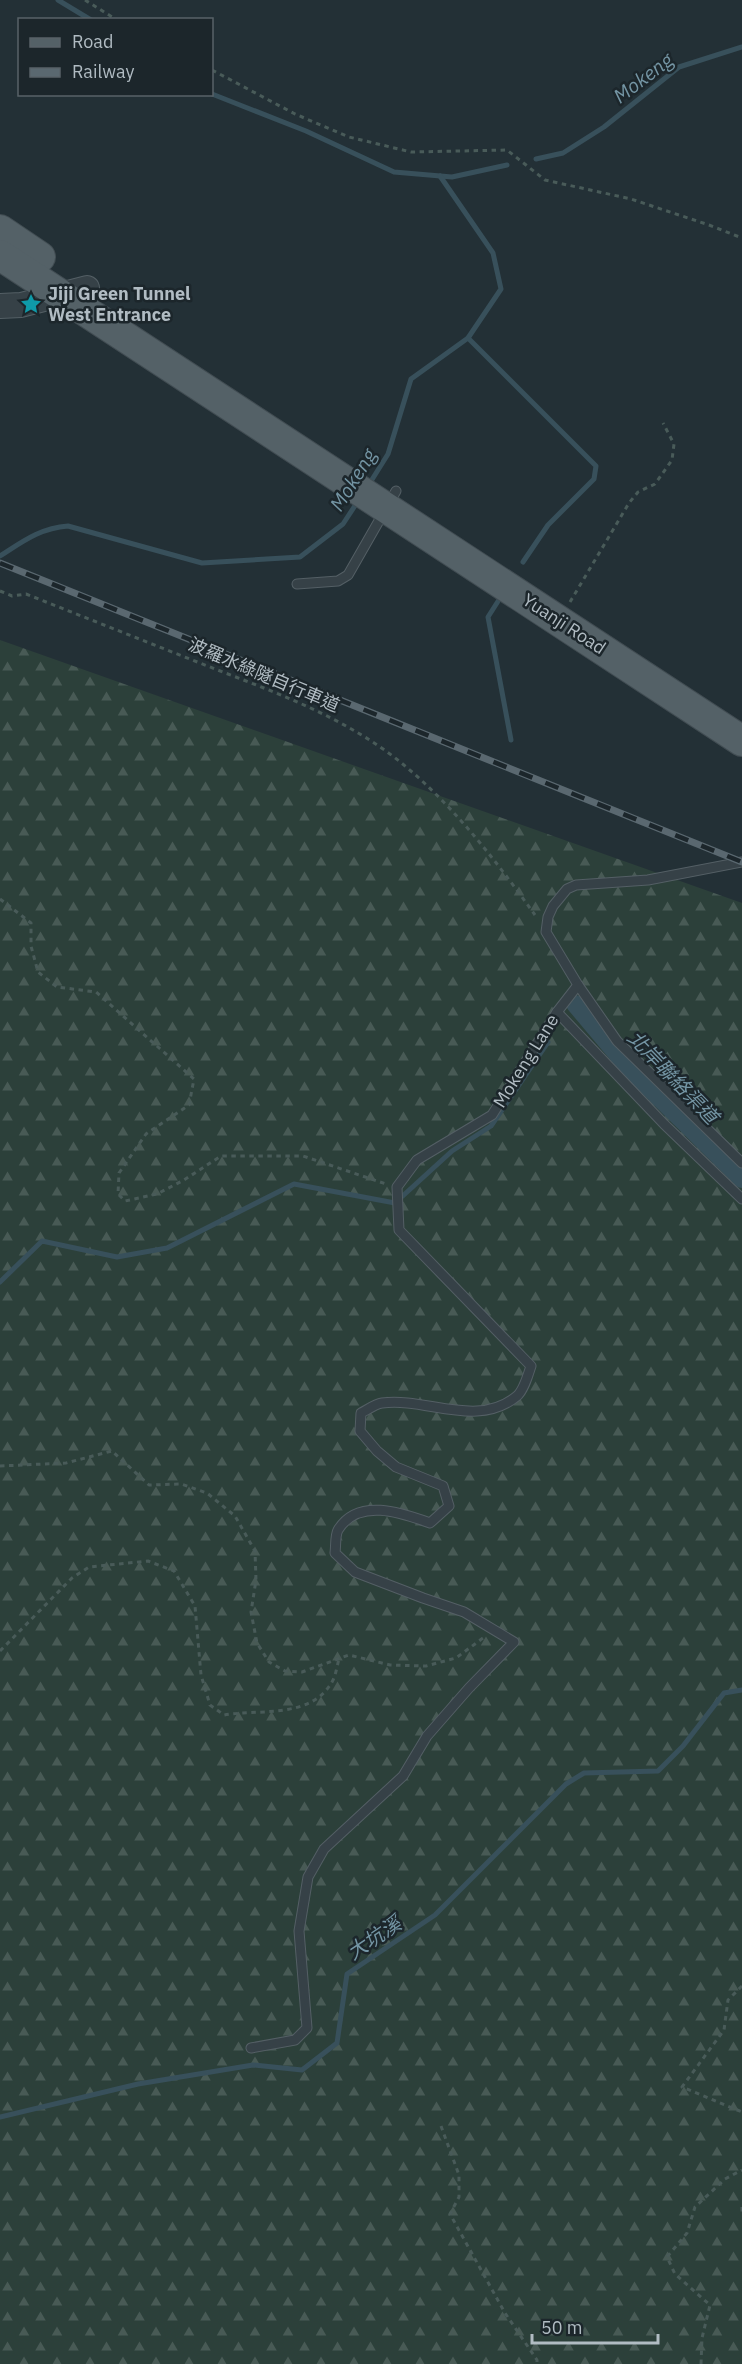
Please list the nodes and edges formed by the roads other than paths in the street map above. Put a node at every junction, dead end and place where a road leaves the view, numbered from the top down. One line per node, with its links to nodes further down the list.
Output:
1 (0, 230): 3 (main road)
2 (0, 255): 3 (main road)
3 (73, 291): 4 (street); 5 (main road)
4 (0, 306)
5 (391, 499): 6 (lane); 7 (main road, Yuanji Road); 8 (main road, Yuanji Road)
6 (297, 584)
7 (742, 716)
8 (742, 741)
9 (742, 862): 10 (lane)
10 (578, 985): 11 (lane, Mokeng Lane); 12 (lane)
11 (556, 1012): 13 (lane); 14 (lane, Mokeng Lane)
12 (742, 1163)
13 (742, 1199)
14 (252, 2048)

